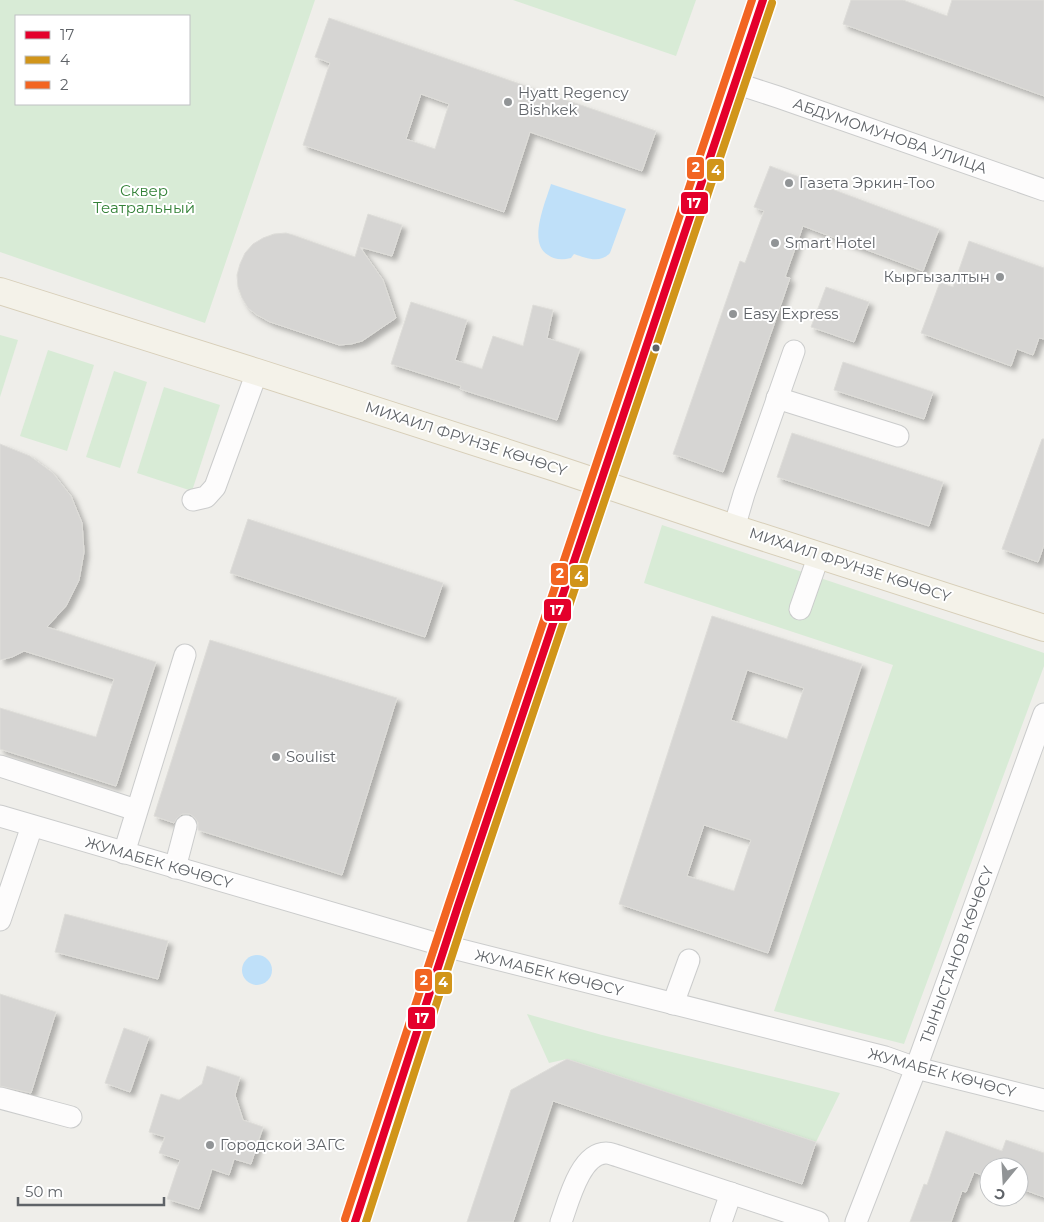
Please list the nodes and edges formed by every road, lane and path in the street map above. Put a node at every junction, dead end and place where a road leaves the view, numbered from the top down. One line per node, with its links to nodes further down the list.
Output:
1 (763, 0): 2 (main road)
2 (735, 83): 3 (street, АБДУМОМУНОВА УЛИЦА); 9 (main road)
3 (1044, 190)
4 (0, 291): 6 (main road, МИХАИЛ ФРУНЗЕ КӨЧӨСҮ)
5 (794, 351): 7 (street)
6 (257, 372): 9 (main road, МИХАИЛ ФРУНЗЕ КӨЧӨСҮ); 10 (street)
7 (777, 398): 8 (street); 11 (street)
8 (898, 436)
9 (600, 482): 11 (main road, МИХАИЛ ФРУНЗЕ КӨЧӨСҮ); 25 (main road)
10 (193, 500)
11 (734, 528): 12 (main road, МИХАИЛ ФРУНЗЕ КӨЧӨСҮ)
12 (819, 555): 13 (street); 14 (main road, МИХАИЛ ФРУНЗЕ КӨЧӨСҮ)
13 (800, 609)
14 (1044, 628)
15 (185, 655): 18 (street)
16 (1044, 714): 28 (street, ТЫНЫСТАНОВ КӨЧӨСҮ)
17 (0, 766): 18 (street)
18 (136, 810): 22 (street)
19 (0, 816): 20 (street, ЖУМАБЕК КӨЧӨСҮ)
20 (32, 826): 22 (street, ЖУМАБЕК КӨЧӨСҮ); 24 (street)
21 (186, 826): 23 (street)
22 (124, 853): 23 (street, ЖУМАБЕК КӨЧӨСҮ)
23 (175, 868): 25 (street, ЖУМАБЕК КӨЧӨСҮ)
24 (0, 920)
25 (445, 946): 27 (street, ЖУМАБЕК КӨЧӨСҮ); 33 (main road)
26 (688, 960): 27 (street)
27 (673, 1004): 28 (street, ЖУМАБЕК КӨЧӨСҮ)
28 (916, 1068): 30 (street, ЖУМАБЕК КӨЧӨСҮ); 37 (street, ТЫНЫСТАНОВ КӨЧӨСҮ)
29 (0, 1098): 31 (street)
30 (1044, 1100)
31 (71, 1117)
32 (731, 1193): 34 (street); 35 (street); 36 (street)
33 (355, 1222)
34 (561, 1222)
35 (721, 1222)
36 (818, 1222)
37 (856, 1222)

